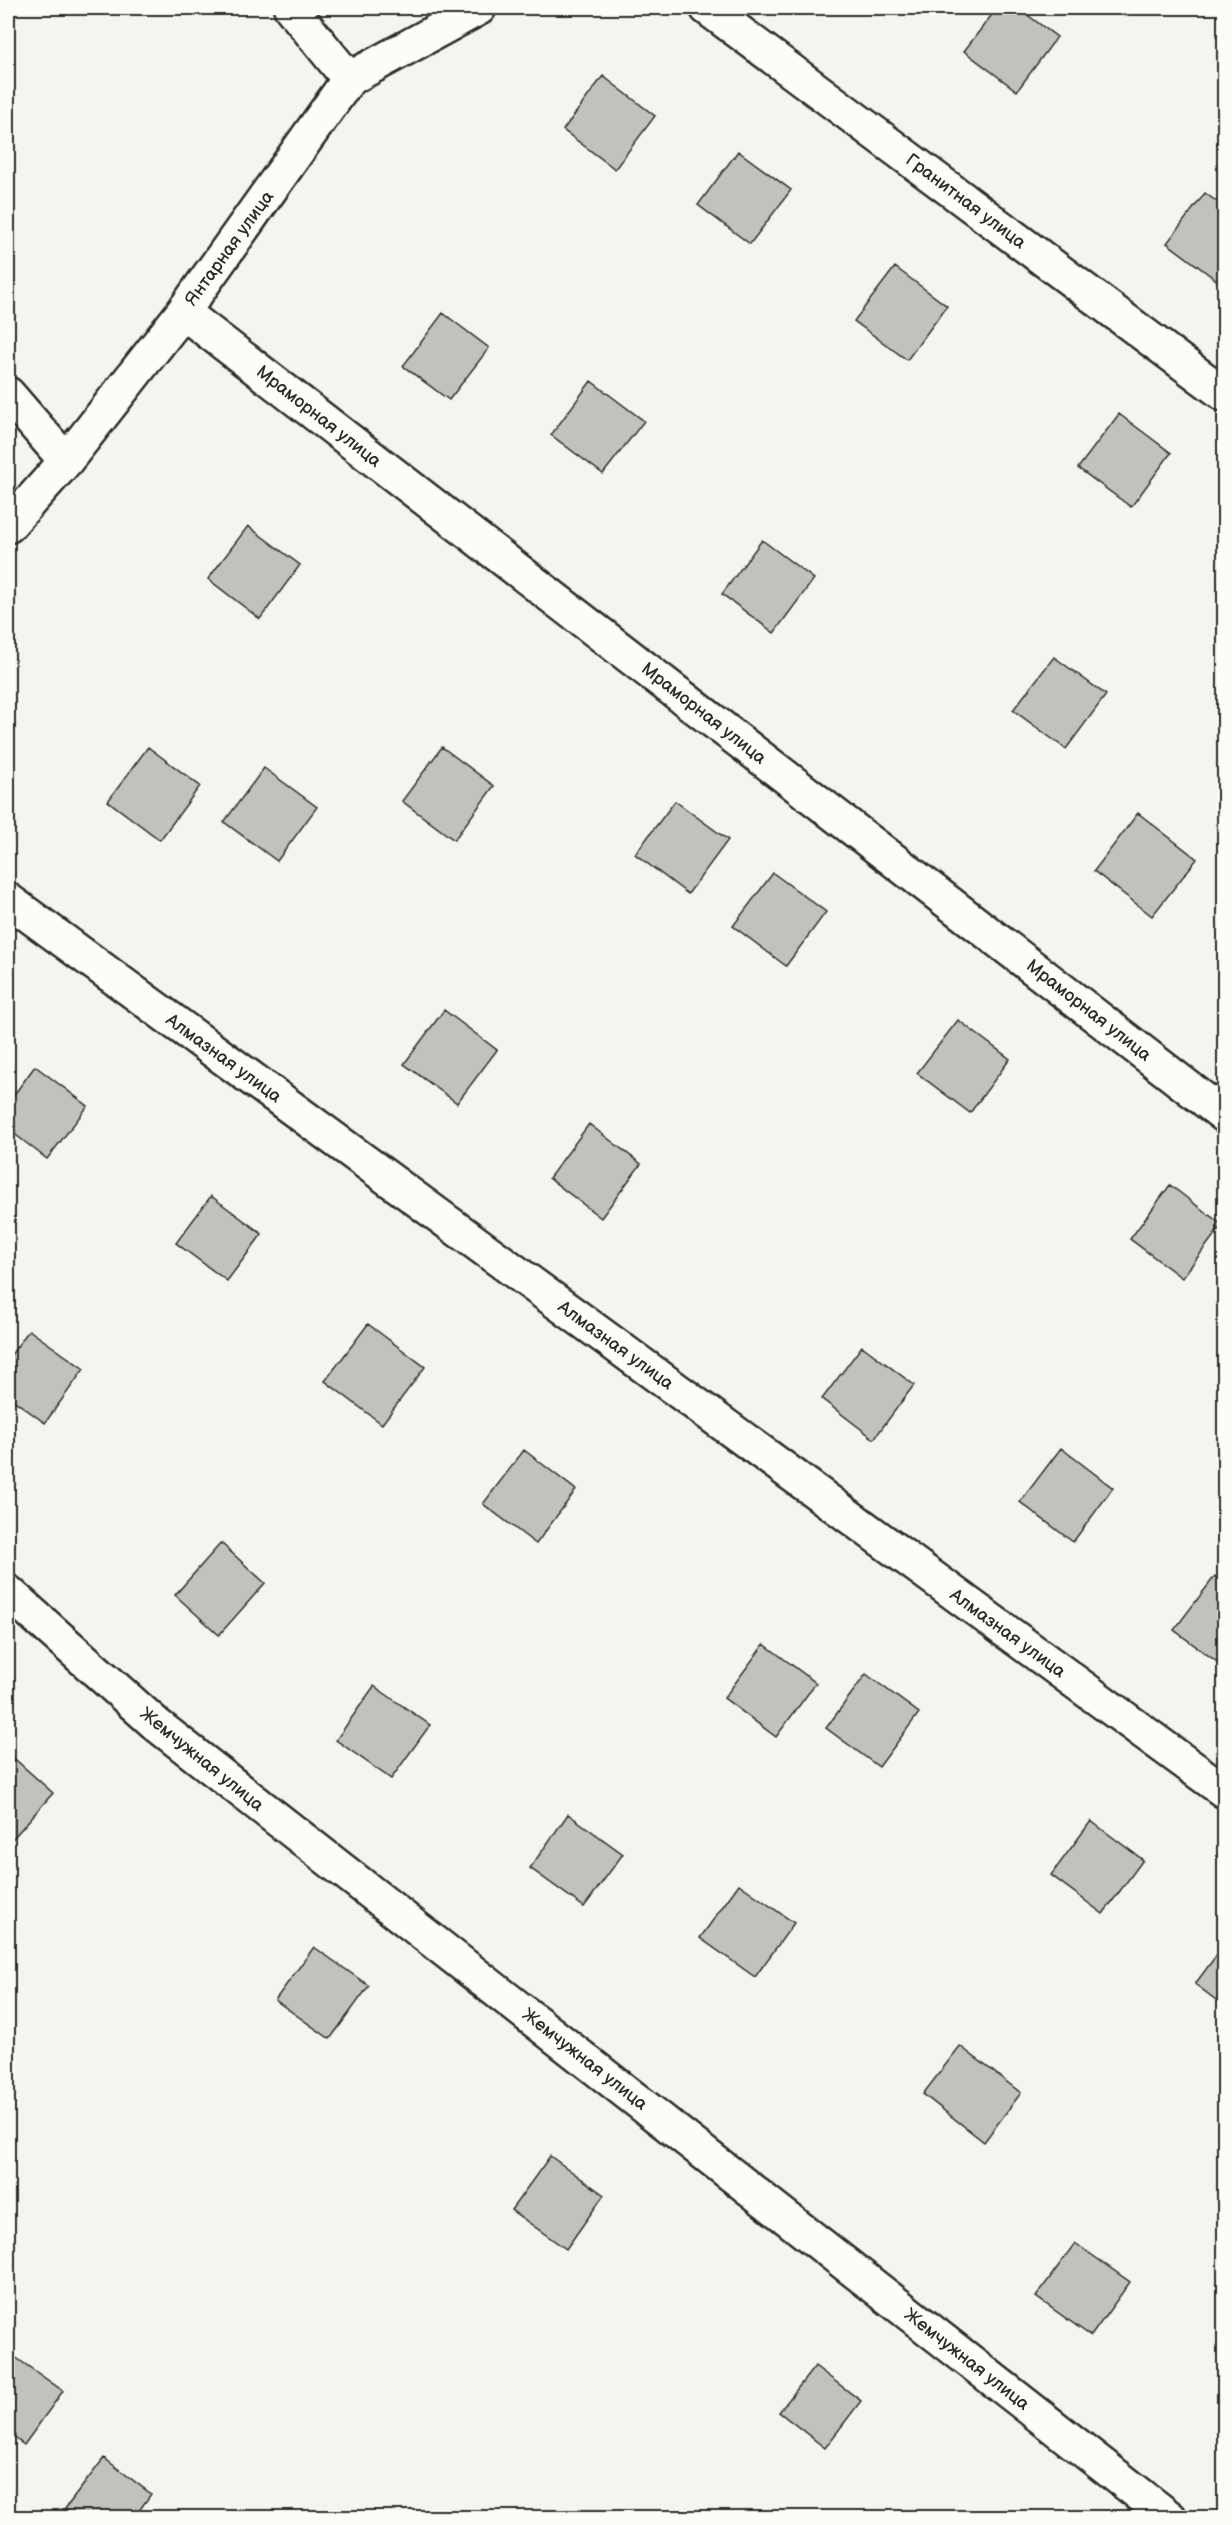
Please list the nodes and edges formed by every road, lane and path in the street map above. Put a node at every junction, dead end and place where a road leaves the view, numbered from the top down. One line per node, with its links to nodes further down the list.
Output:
1 (291, 8): 4 (street)
2 (479, 8): 4 (street, Янтарная улица)
3 (707, 8): 7 (street, Гранитная улица)
4 (350, 79): 5 (street, Янтарная улица)
5 (183, 312): 8 (street, Янтарная улица); 11 (street, Мраморная улица)
6 (8, 394): 8 (street)
7 (1224, 394)
8 (66, 461): 9 (street, Янтарная улица)
9 (8, 526)
10 (8, 900): 13 (street, Алмазная улица)
11 (1224, 1114)
12 (8, 1592): 14 (street, Жемчужная улица)
13 (1224, 1791)
14 (1170, 2517)

